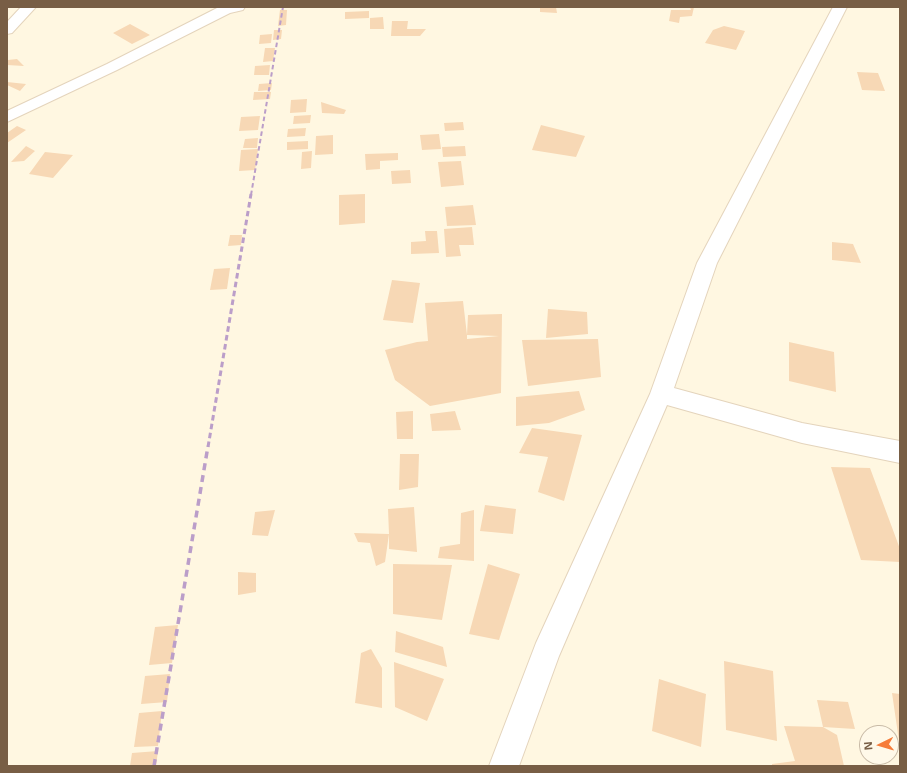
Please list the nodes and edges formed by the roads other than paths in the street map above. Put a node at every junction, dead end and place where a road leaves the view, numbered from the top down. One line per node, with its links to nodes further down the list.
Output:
1 (29, 7): 4 (street)
2 (840, 7): 6 (street)
3 (230, 8): 5 (street)
4 (7, 30)
5 (7, 117)
6 (661, 394): 7 (street); 8 (street)
7 (900, 452)
8 (504, 766)

